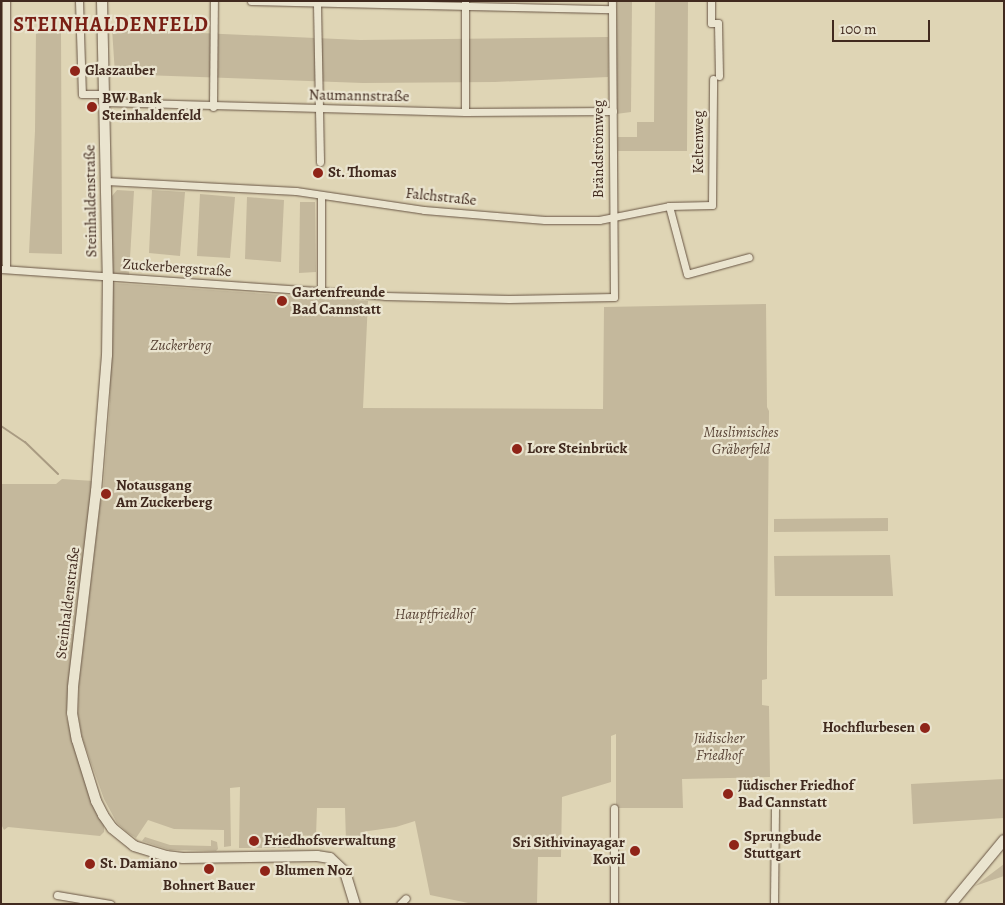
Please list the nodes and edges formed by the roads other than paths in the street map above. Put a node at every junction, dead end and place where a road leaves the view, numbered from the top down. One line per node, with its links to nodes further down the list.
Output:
1 (6, 1): 10 (street)
2 (79, 1): 11 (street)
3 (102, 1): 11 (street, Steinhaldenstraße)
4 (214, 1): 12 (street)
5 (251, 1): 7 (street)
6 (711, 1): 19 (street, Keltenweg)
7 (317, 4): 8 (street); 13 (street)
8 (465, 4): 9 (street); 15 (street)
9 (612, 5): 14 (street, Brändströmweg)
10 (4, 58): 23 (street)
11 (104, 98): 12 (street, Naumannstraße); 17 (street, Steinhaldenstraße)
12 (213, 107): 13 (street, Naumannstraße)
13 (320, 109): 15 (street, Naumannstraße); 16 (street)
14 (613, 111): 15 (street, Naumannstraße); 21 (street, Brändströmweg)
15 (465, 112)
16 (320, 162)
17 (106, 182): 18 (street, Falchstraße); 24 (street, Steinhaldenstraße)
18 (321, 196): 21 (street, Falchstraße); 25 (street)
19 (712, 205): 20 (street, Falchstraße)
20 (669, 206): 21 (street, Falchstraße); 22 (street)
21 (613, 216): 26 (street, Brändströmweg)
22 (748, 257)
23 (4, 269): 24 (street, Zuckerbergstraße)
24 (108, 277): 25 (street, Zuckerbergstraße); 32 (street, Steinhaldenstraße)
25 (321, 291): 26 (street, Zuckerbergstraße)
26 (614, 297)
27 (775, 806): 34 (street)
28 (614, 808): 33 (street)
29 (1004, 840): 35 (street)
30 (57, 895): 31 (street)
31 (110, 904)
32 (355, 904)
33 (614, 904)
34 (774, 904)
35 (951, 904)

